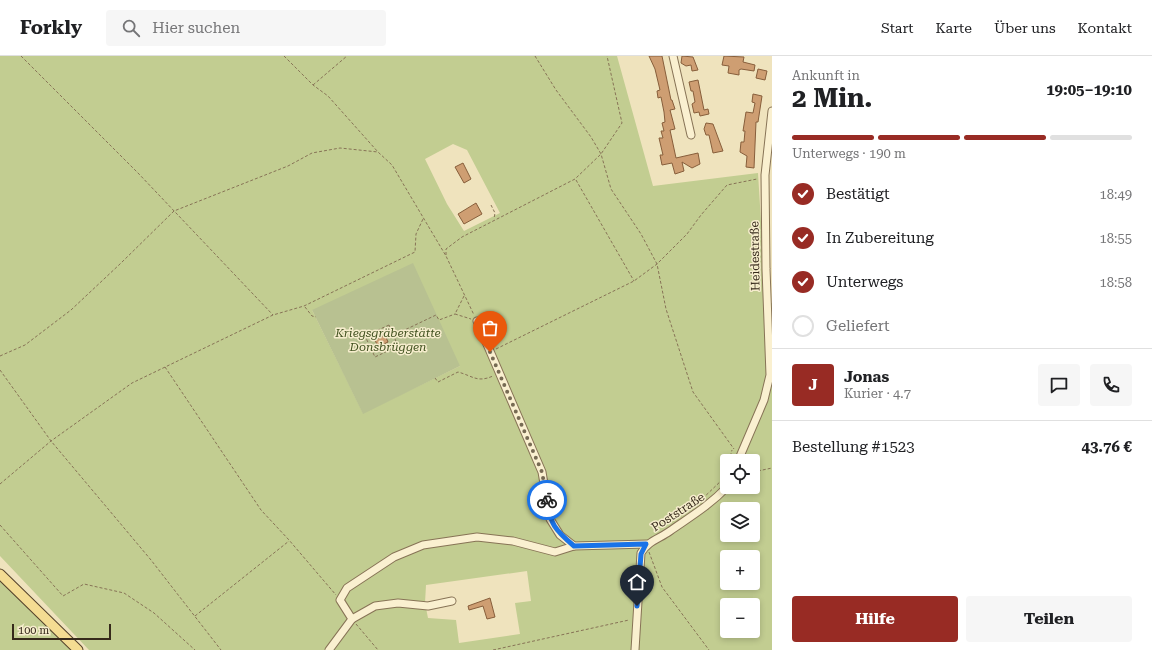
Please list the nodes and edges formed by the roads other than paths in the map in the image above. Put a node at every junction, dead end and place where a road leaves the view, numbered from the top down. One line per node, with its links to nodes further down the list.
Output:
1 (673, 56): 3 (street)
2 (772, 111): 4 (street, Heidestraße)
3 (691, 135)
4 (769, 269): 6 (street, Heidestraße)
5 (477, 321): 9 (street)
6 (740, 454)
7 (720, 494): 8 (street, Poststraße)
8 (646, 544): 9 (street); 15 (street, Poststraße)
9 (574, 546): 12 (street)
10 (0, 574): 13 (main road)
11 (452, 601): 12 (street)
12 (352, 619): 14 (street)
13 (78, 650)
14 (329, 650)
15 (635, 650)

